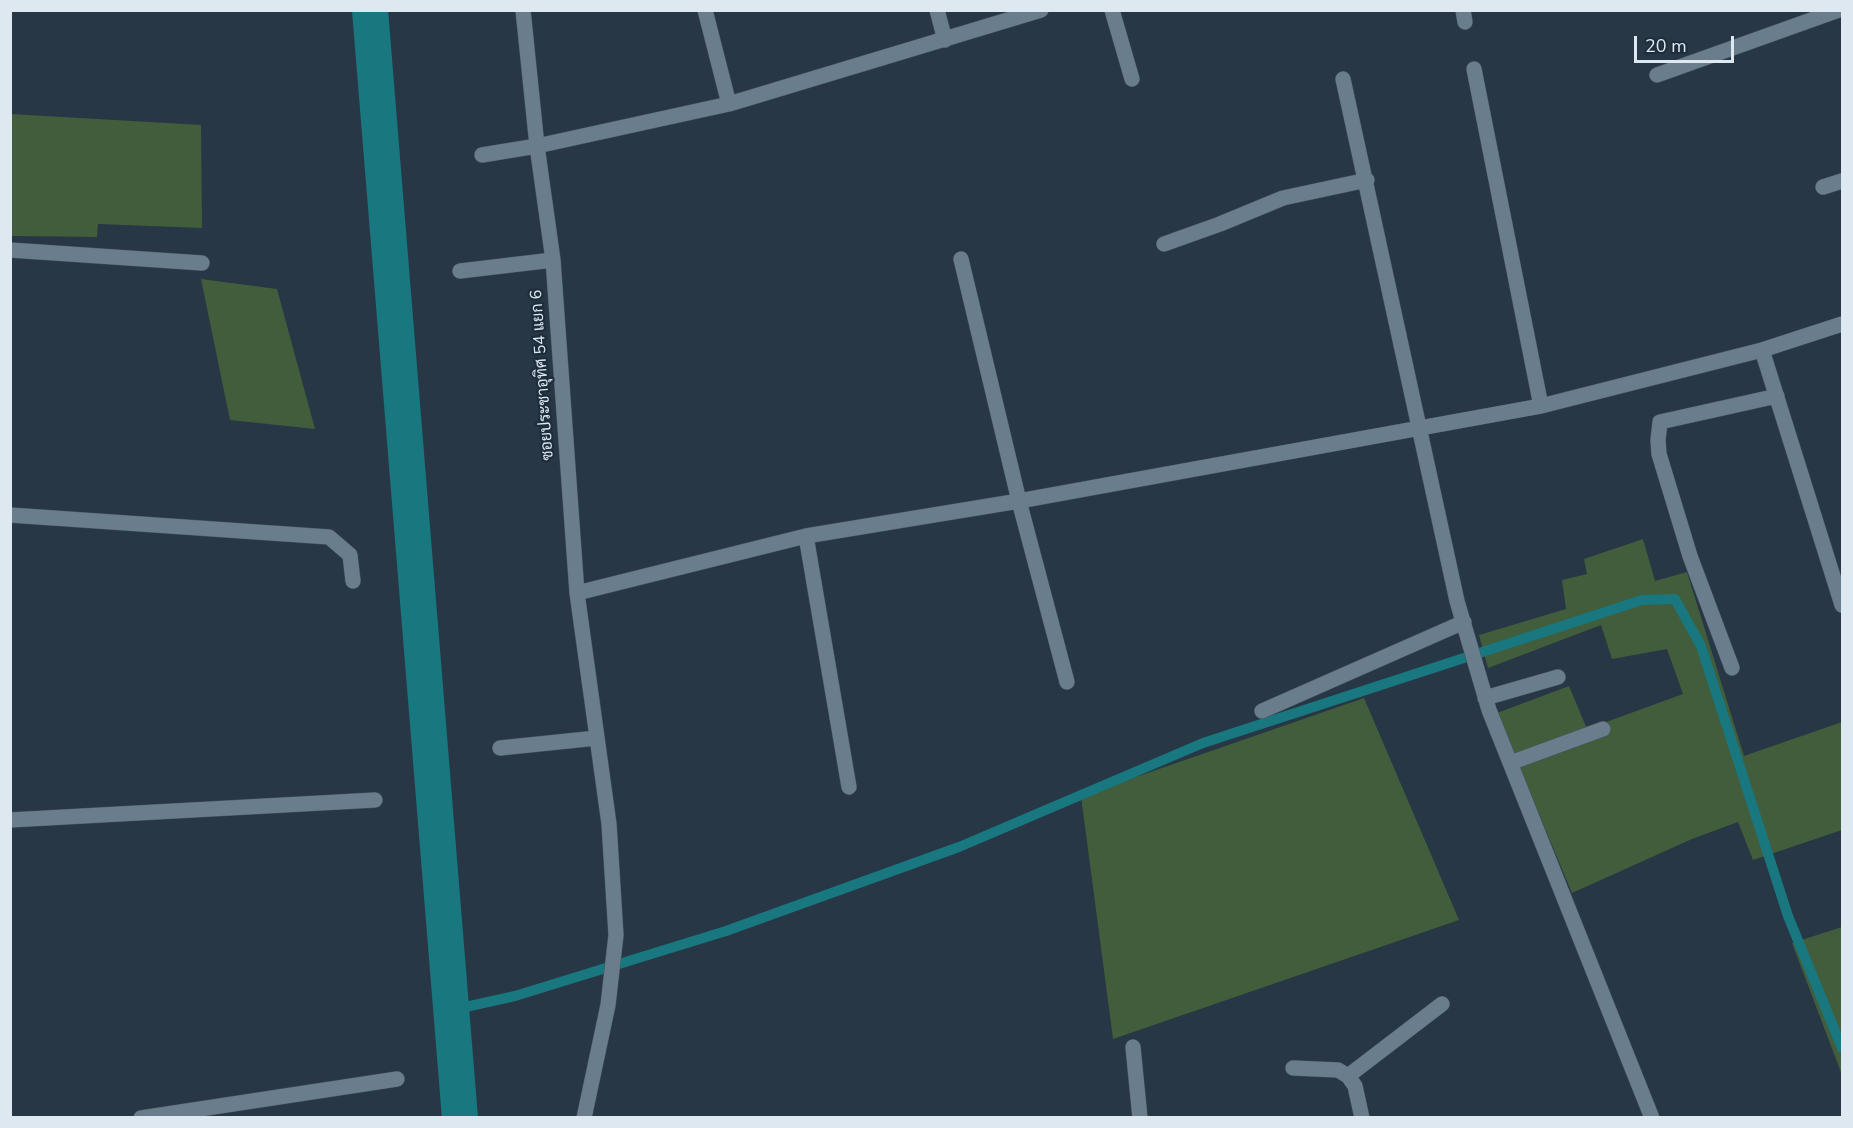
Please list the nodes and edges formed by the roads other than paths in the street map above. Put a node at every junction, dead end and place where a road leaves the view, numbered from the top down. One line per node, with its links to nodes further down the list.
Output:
1 (523, 10): 13 (street, ซอยประชาอุทิศ 54 แยก 6)
2 (705, 10): 12 (street)
3 (937, 10): 7 (street)
4 (1041, 10): 7 (street)
5 (1112, 10): 10 (street)
6 (1839, 10): 9 (street)
7 (945, 40): 12 (street)
8 (1474, 69): 27 (street)
9 (1657, 75)
10 (1132, 79)
11 (1343, 79): 15 (street)
12 (729, 104): 13 (street)
13 (537, 146): 14 (street); 21 (street, ซอยประชาอุทิศ 54 แยก 6)
14 (482, 155)
15 (1367, 180): 18 (street); 28 (street)
16 (1842, 181): 17 (street)
17 (1823, 187)
18 (1164, 244)
19 (10, 250): 22 (street)
20 (961, 259): 29 (street)
21 (553, 261): 23 (street); 33 (street, ซอยประชาอุทิศ 54 แยก 6)
22 (202, 262)
23 (460, 271)
24 (1842, 324): 25 (street)
25 (1762, 350): 26 (street); 27 (street)
26 (1777, 396): 34 (street); 36 (street)
27 (1541, 406): 28 (street)
28 (1418, 428): 29 (street); 35 (street)
29 (1019, 501): 31 (street); 38 (street)
30 (10, 515): 32 (street)
31 (806, 536): 33 (street); 45 (street)
32 (353, 581)
33 (577, 593): 42 (street, ซอยประชาอุทิศ 54 แยก 6)
34 (1842, 605)
35 (1465, 629): 39 (street); 40 (street)
36 (1732, 668)
37 (1558, 677): 39 (street)
38 (1067, 682)
39 (1485, 698): 44 (street)
40 (1262, 711)
41 (1603, 729): 44 (street)
42 (597, 738): 43 (street); 54 (street, ซอยประชาอุทิศ 54 แยก 6)
43 (500, 748)
44 (1510, 764): 57 (street)
45 (849, 787)
46 (375, 800): 47 (street)
47 (10, 820)
48 (1442, 1004): 51 (street)
49 (1133, 1047): 55 (street)
50 (1293, 1068): 51 (street)
51 (1348, 1076): 56 (street)
52 (397, 1079): 53 (street)
53 (141, 1118)
54 (584, 1118)
55 (1140, 1118)
56 (1362, 1118)
57 (1652, 1118)

